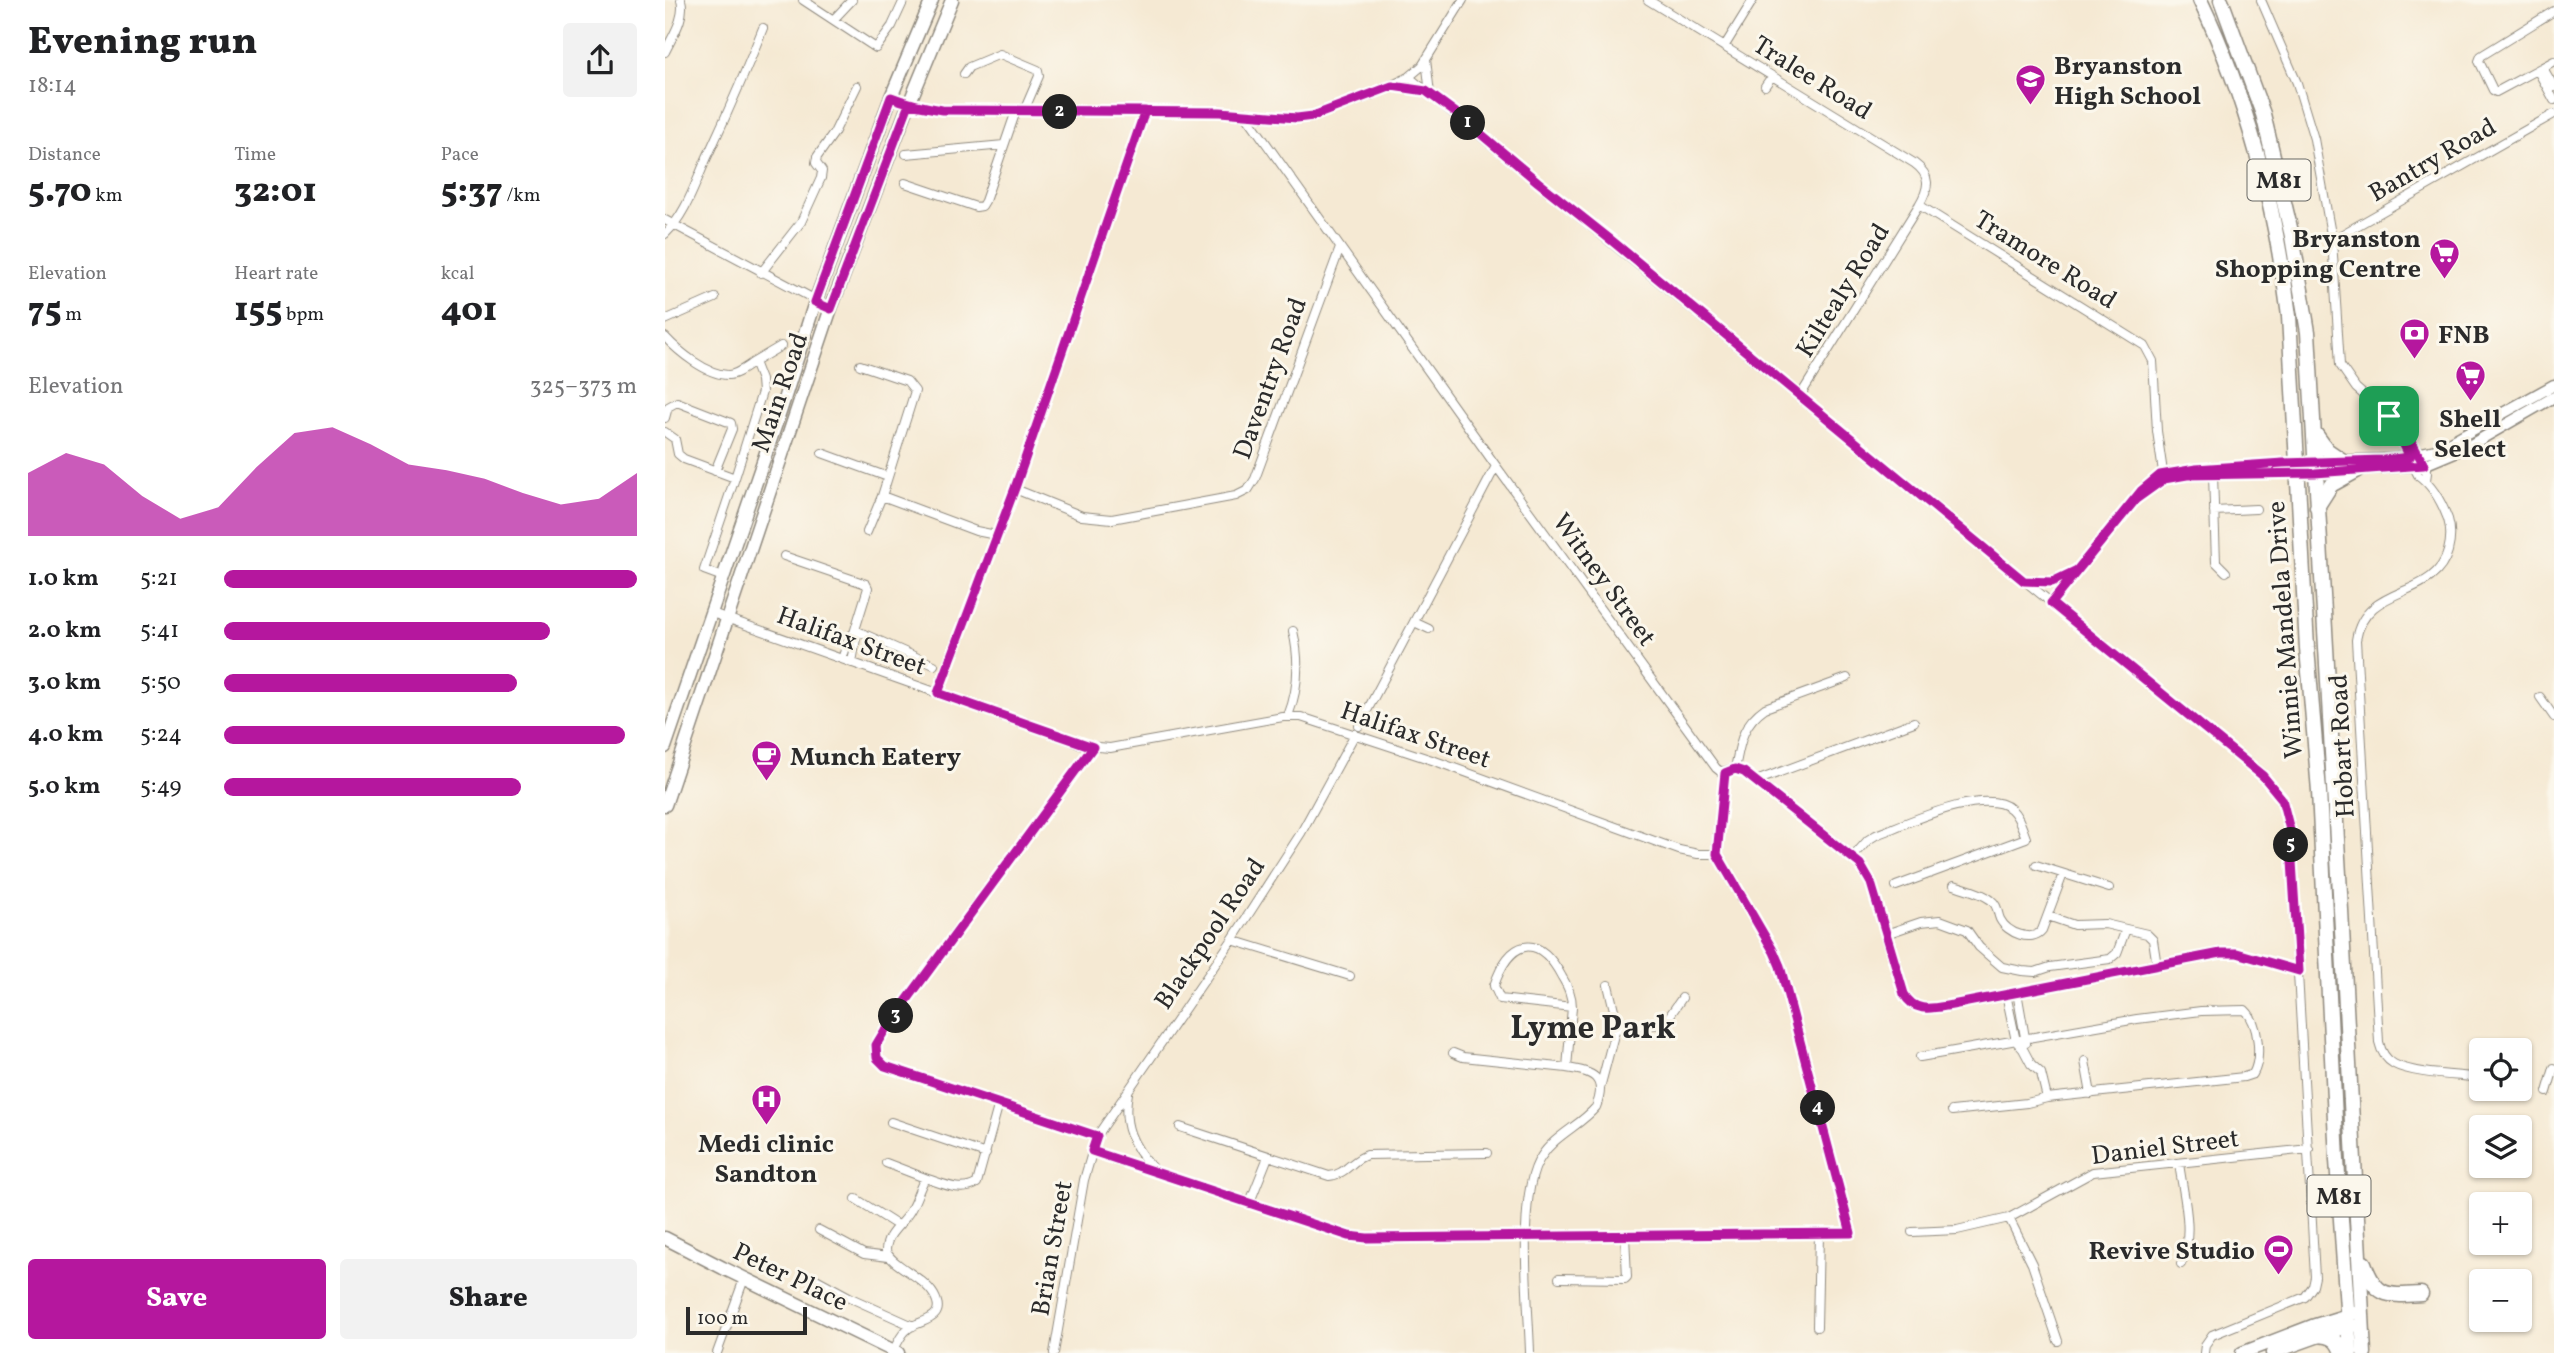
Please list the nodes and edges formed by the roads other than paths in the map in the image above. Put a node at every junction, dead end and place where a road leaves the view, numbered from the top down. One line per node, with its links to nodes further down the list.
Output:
1 (681, 0): 17 (street)
2 (803, 0): 14 (street)
3 (852, 0): 14 (street)
4 (904, 0): 14 (street)
5 (932, 0): 29 (main road, Main Road)
6 (951, 0): 31 (main road, Main Road)
7 (1463, 0): 18 (street)
8 (1647, 0): 16 (street, Tralee Road)
9 (1753, 0): 16 (street)
10 (2200, 0): 65 (main road, Winnie Mandela Drive / M81)
11 (2221, 0): 59 (main road, Winnie Mandela Drive / M81)
12 (2266, 2): 43 (street, Hobart Road)
13 (2554, 11): 20 (street)
14 (834, 19)
15 (763, 28): 41 (street)
16 (1724, 47): 22 (street, Tralee Road)
17 (665, 52)
18 (1426, 60): 23 (street); 28 (street)
19 (2554, 61): 20 (street)
20 (2540, 69): 27 (street); 30 (street)
21 (964, 74): 32 (street)
22 (1772, 76): 26 (street); 39 (street, Tralee Road)
23 (1409, 77): 25 (street); 28 (street)
24 (857, 86): 45 (street)
25 (1392, 86): 28 (street); 35 (street)
26 (1765, 86)
27 (2554, 87)
28 (1428, 92): 55 (street)
29 (891, 97): 31 (street); 47 (main road, Main Road)
30 (2554, 100)
31 (909, 104): 32 (street); 48 (main road, Main Road)
32 (1020, 111): 33 (street); 36 (street)
33 (1145, 111): 35 (street); 72 (street)
34 (2554, 114): 43 (street, Bantry Road)
35 (1246, 115): 44 (street, Witney Street)
36 (1004, 145): 37 (street); 38 (street)
37 (906, 154)
38 (905, 183)
39 (1919, 205): 55 (street, Kiltealy Road); 69 (street, Tramore Road)
40 (665, 220): 41 (street)
41 (674, 225): 42 (street); 45 (street)
42 (665, 234)
43 (2332, 240): 62 (street, Hobart Road)
44 (1340, 248): 63 (street, Witney Street); 72 (street, Daventry Road)
45 (761, 273): 47 (street)
46 (715, 298): 49 (street)
47 (815, 302): 48 (street); 82 (main road, Main Road)
48 (831, 309): 86 (main road, Main Road)
49 (665, 320)
50 (665, 337): 52 (street)
51 (781, 346): 52 (street)
52 (754, 362): 70 (street)
53 (860, 365): 71 (street)
54 (2554, 385): 62 (street)
55 (1800, 396): 83 (street)
56 (2554, 397): 62 (street)
57 (665, 418): 67 (street)
58 (665, 432): 67 (street)
59 (2314, 432): 61 (main road); 64 (main road, Winnie Mandela Drive / M81)
60 (822, 453): 71 (street)
61 (2343, 461): 62 (street); 64 (street)
62 (2417, 461): 66 (street); 134 (street, Hobart Road)
63 (1496, 466): 87 (street, Blackpool Road); 104 (street, Witney Street)
64 (2315, 467): 65 (street); 66 (street); 74 (main road, Winnie Mandela Drive / M81)
65 (2298, 468): 68 (street); 69 (street); 172 (main road, Winnie Mandela Drive / M81)
66 (2358, 470): 74 (main road)
67 (715, 471): 70 (street)
68 (2213, 475): 69 (street); 76 (street)
69 (2164, 476): 80 (street)
70 (735, 478): 82 (street)
71 (888, 478): 73 (street)
72 (1015, 488): 78 (street)
73 (882, 496): 77 (street); 78 (street)
74 (2317, 507): 165 (main road, Winnie Mandela Drive / M81)
75 (2256, 509): 76 (street)
76 (2214, 511): 81 (street)
77 (867, 532)
78 (996, 536): 95 (street)
79 (784, 556): 89 (street)
80 (2077, 570): 83 (street); 84 (street)
81 (2226, 572)
82 (723, 577): 85 (main road, Main Road)
83 (2024, 581): 84 (street)
84 (2051, 603): 119 (street)
85 (712, 612): 86 (street, Halifax Street); 101 (main road, Main Road)
86 (727, 617): 91 (street, Halifax Street); 106 (main road, Main Road)
87 (1414, 622): 88 (street); 100 (street, Blackpool Road)
88 (1429, 629)
89 (854, 631): 91 (street); 92 (street); 93 (street)
90 (1293, 631): 97 (street)
91 (842, 659): 92 (street, Halifax Street)
92 (852, 663): 95 (street, Halifax Street)
93 (934, 665)
94 (1847, 678): 103 (street)
95 (938, 693): 102 (street, Halifax Street)
96 (2540, 697): 98 (street)
97 (1288, 716): 100 (street, Halifax Street); 102 (street, Halifax Street)
98 (2554, 717)
99 (1914, 722): 105 (street)
100 (1357, 730): 107 (street, Halifax Street); 117 (street, Blackpool Road)
101 (665, 747)
102 (1093, 747): 140 (street)
103 (1735, 769): 104 (street); 105 (street)
104 (1725, 773): 107 (street)
105 (1756, 781): 108 (street)
106 (665, 805)
107 (1717, 854): 160 (street)
108 (1852, 858): 112 (street); 116 (street)
109 (2036, 865): 110 (street)
110 (2063, 874): 113 (street); 114 (street)
111 (1954, 885): 114 (street)
112 (1896, 886)
113 (2109, 888)
114 (2048, 916): 115 (street)
115 (2126, 929): 116 (street); 118 (street)
116 (1886, 934): 123 (street)
117 (1232, 940): 120 (street); 136 (street, Blackpool Road)
118 (2157, 966): 119 (street); 122 (street)
119 (2299, 971): 145 (street)
120 (1350, 976)
121 (1608, 985): 126 (street)
122 (2017, 992): 123 (street); 128 (street)
123 (2007, 994): 127 (street)
124 (1682, 998): 126 (street)
125 (1572, 1007): 125 (street); 132 (street)
126 (1615, 1029): 135 (street)
127 (2016, 1041): 128 (street); 130 (street)
128 (2025, 1044): 138 (street); 139 (street)
129 (1453, 1053): 132 (street)
130 (1920, 1058)
131 (2085, 1061): 138 (street)
132 (1566, 1068): 135 (street)
133 (2554, 1068): 137 (street)
134 (2469, 1076)
135 (1600, 1088): 162 (street)
136 (1128, 1090): 144 (street, Blackpool Road); 152 (street)
137 (2547, 1092)
138 (2091, 1094): 139 (street)
139 (2047, 1098): 141 (street)
140 (999, 1103): 144 (street); 148 (street)
141 (1952, 1111)
142 (891, 1122): 148 (street)
143 (1180, 1127): 149 (street)
144 (1097, 1136): 146 (street, Blackpool Road)
145 (2309, 1149): 151 (street, Daniel Street); 181 (street)
146 (1092, 1151): 152 (street); 179 (street, Brian Street)
147 (1487, 1153): 149 (street)
148 (986, 1154): 153 (street)
149 (1268, 1157): 155 (street)
150 (886, 1163): 153 (street)
151 (2179, 1163): 156 (street, Daniel Street); 167 (street)
152 (1156, 1172): 155 (street)
153 (925, 1178): 157 (street)
154 (856, 1199): 157 (street)
155 (1250, 1202): 162 (street)
156 (2009, 1218): 159 (street, Daniel Street); 176 (street)
157 (897, 1225): 166 (street)
158 (819, 1230): 166 (street)
159 (1912, 1232)
160 (1819, 1234): 161 (street); 174 (street)
161 (1625, 1236): 162 (street); 168 (street)
162 (1527, 1237): 180 (street)
163 (665, 1238): 170 (main road, Peter Place)
164 (665, 1247): 170 (main road, Peter Place)
165 (2359, 1248): 171 (main road); 172 (main road, Winnie Mandela Drive / M81)
166 (888, 1257): 173 (street)
167 (2181, 1264)
168 (1559, 1278)
169 (816, 1279): 173 (street)
170 (743, 1281): 177 (main road, Peter Place); 178 (street)
171 (2421, 1294)
172 (2355, 1319): 175 (main road); 182 (main road); 185 (main road, Winnie Mandela Drive / M81); 186 (main road, Winnie Mandela Drive / M81)
173 (913, 1326): 177 (street)
174 (1817, 1327)
175 (2318, 1335): 183 (main road); 184 (main road)
176 (2058, 1340)
177 (893, 1352)
178 (717, 1353)
179 (1054, 1353)
180 (1530, 1353)
181 (2204, 1353)
182 (2242, 1353)
183 (2272, 1353)
184 (2342, 1353)
185 (2350, 1353)
186 (2364, 1353)

